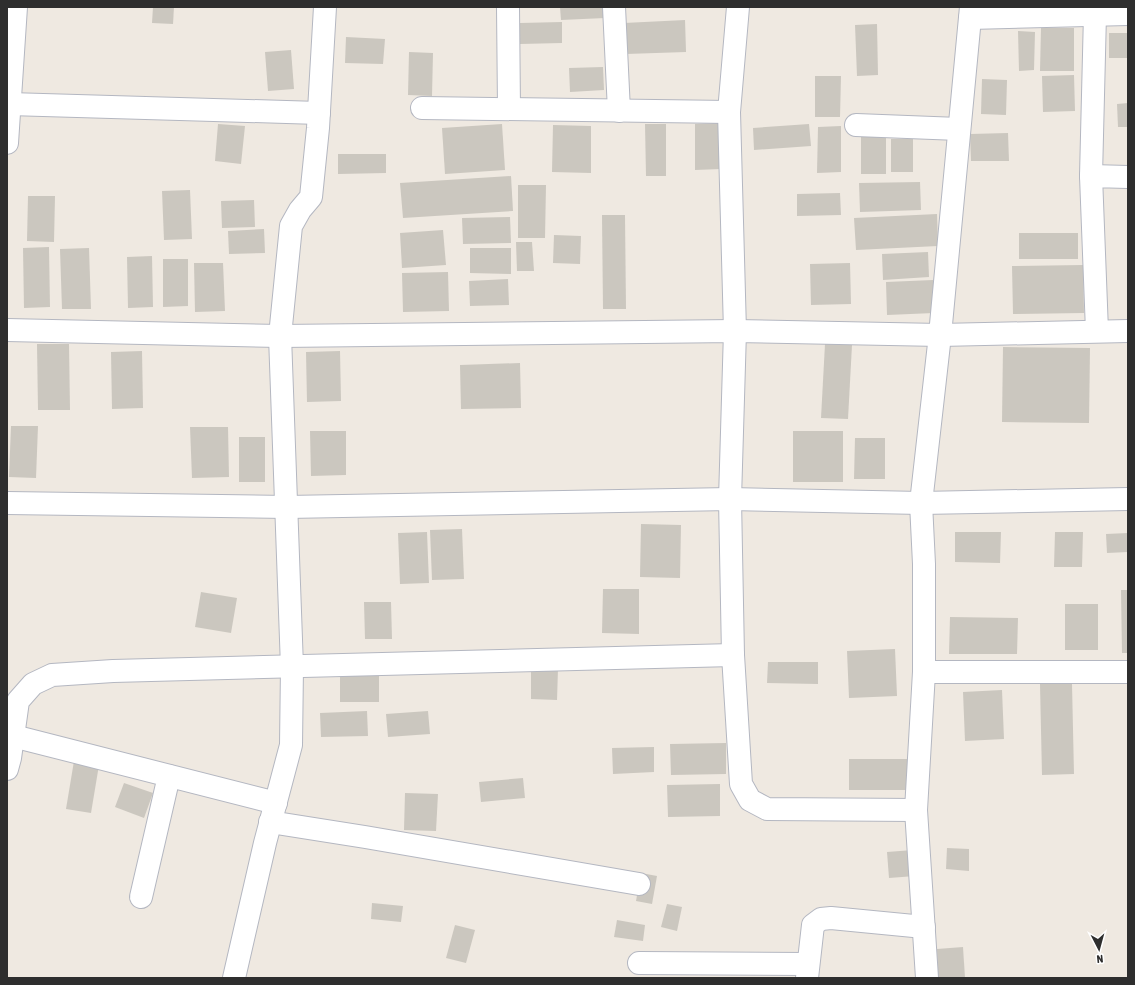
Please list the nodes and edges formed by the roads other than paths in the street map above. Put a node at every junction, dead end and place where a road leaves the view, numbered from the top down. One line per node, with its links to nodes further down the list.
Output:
1 (16, 7): 9 (street)
2 (325, 7): 14 (street)
3 (508, 7): 11 (street)
4 (614, 7): 12 (street)
5 (738, 7): 13 (street)
6 (971, 12): 7 (street); 16 (street)
7 (1095, 14): 8 (street); 18 (street)
8 (1128, 14)
9 (9, 104): 14 (street); 17 (street)
10 (422, 108): 11 (street)
11 (509, 109): 12 (street)
12 (619, 111): 13 (street)
13 (729, 112): 21 (street)
14 (319, 113): 25 (street)
15 (856, 125): 16 (street)
16 (959, 129): 24 (street)
17 (7, 142)
18 (1091, 176): 19 (street); 22 (street)
19 (1128, 177)
20 (7, 330): 25 (street)
21 (735, 331): 24 (street); 25 (street); 26 (street)
22 (1097, 331): 23 (street); 24 (street)
23 (1128, 331)
24 (940, 335): 29 (street)
25 (280, 336): 30 (street)
26 (730, 499): 29 (street); 30 (street); 31 (street)
27 (1128, 499): 29 (street)
28 (7, 503): 30 (street)
29 (921, 503): 33 (street)
30 (287, 507): 32 (street)
31 (733, 655): 32 (street); 38 (street)
32 (292, 667): 35 (street); 39 (street)
33 (924, 672): 34 (street); 38 (street)
34 (1128, 672)
35 (13, 736): 36 (street); 37 (street)
36 (7, 769)
37 (169, 776): 39 (street); 41 (street)
38 (916, 810): 42 (street)
39 (273, 812): 40 (street); 45 (street)
40 (639, 884)
41 (141, 897)
42 (924, 927): 44 (street); 46 (street)
43 (639, 963): 44 (street)
44 (807, 971)
45 (234, 978)
46 (927, 978)

